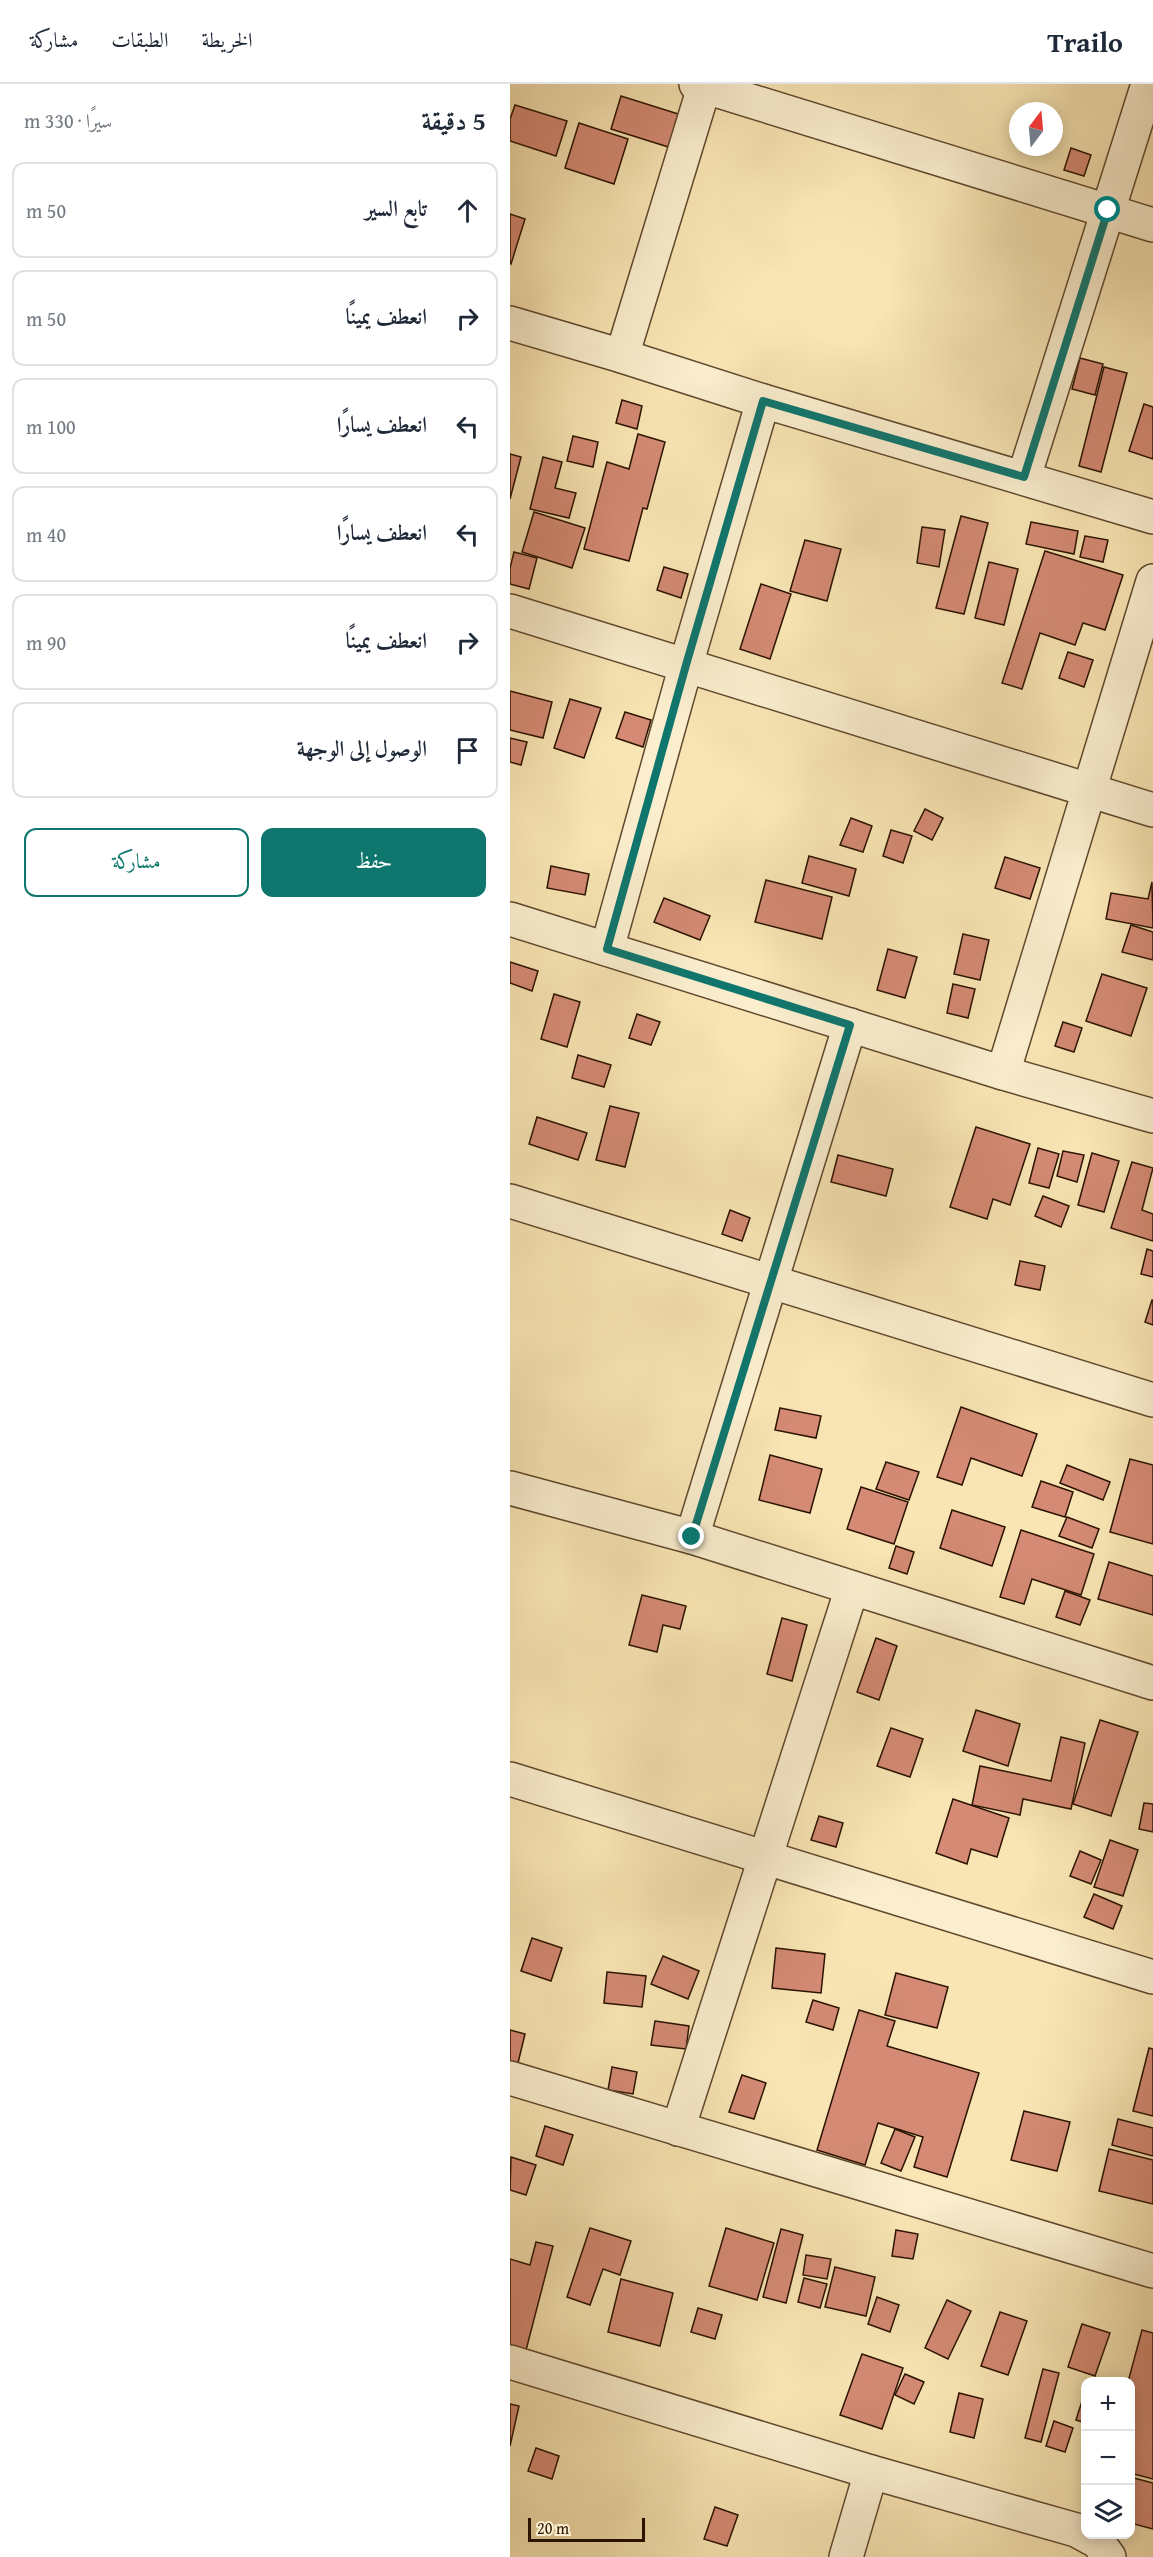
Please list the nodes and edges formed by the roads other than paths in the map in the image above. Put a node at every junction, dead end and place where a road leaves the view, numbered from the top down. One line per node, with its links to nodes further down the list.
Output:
1 (1148, 84): 3 (street)
2 (702, 85): 3 (street); 6 (street)
3 (1108, 210): 4 (street); 8 (street)
4 (1153, 225)
5 (510, 323): 6 (street)
6 (622, 356): 7 (street)
7 (763, 401): 8 (street); 12 (street)
8 (1024, 477): 9 (street)
9 (1153, 517)
10 (1153, 581): 13 (street)
11 (510, 611): 12 (street)
12 (686, 665): 13 (street); 16 (street)
13 (1090, 790): 14 (street); 18 (street)
14 (1153, 810)
15 (510, 919): 16 (street)
16 (607, 949): 17 (street)
17 (850, 1025): 18 (street); 21 (street)
18 (1003, 1072): 19 (street)
19 (1153, 1116)
20 (510, 1201): 21 (street)
21 (771, 1282): 22 (street); 24 (street)
22 (1153, 1400)
23 (510, 1488): 24 (street)
24 (692, 1537): 25 (street)
25 (852, 1588): 26 (street); 28 (street)
26 (1153, 1683)
27 (510, 1779): 28 (street)
28 (765, 1857): 29 (street); 31 (street)
29 (1153, 1977)
30 (510, 2078): 31 (street)
31 (678, 2129): 32 (street)
32 (1153, 2271)
33 (510, 2362): 34 (street)
34 (871, 2472): 35 (street); 36 (street)
35 (846, 2557)
36 (1109, 2557)

